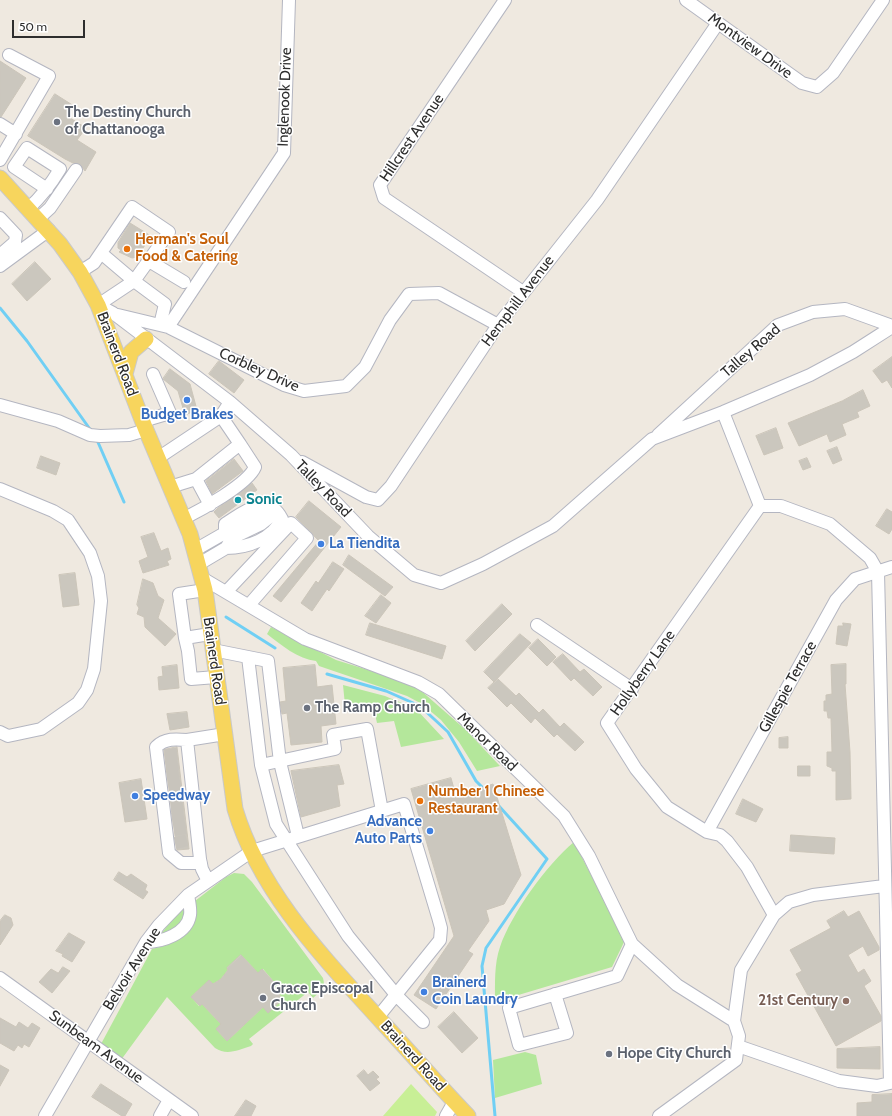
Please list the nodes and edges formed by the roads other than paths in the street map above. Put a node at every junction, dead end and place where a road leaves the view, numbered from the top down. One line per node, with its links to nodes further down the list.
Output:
1 (289, 0): 29 (street, Inglenook Drive)
2 (505, 0): 25 (street, Hillcrest Avenue)
3 (883, 0): 5 (street, Montview Drive)
4 (693, 2): 5 (street, Montview Drive)
5 (718, 23): 25 (street, Hemphill Avenue)
6 (9, 55): 8 (street)
7 (0, 124): 8 (street)
8 (16, 134): 9 (street)
9 (0, 160)
10 (76, 170): 15 (street)
11 (0, 178): 14 (main road, Brainerd Road)
12 (47, 189): 15 (street)
13 (0, 192): 14 (main road)
14 (17, 196): 15 (main road, Brainerd Road)
15 (33, 213): 17 (main road, Brainerd Road)
16 (0, 218): 19 (street)
17 (49, 230): 21 (street); 22 (main road, Brainerd Road)
18 (101, 253): 20 (street); 22 (street); 23 (street)
19 (0, 255)
20 (149, 261): 23 (street); 24 (street)
21 (0, 266)
22 (80, 272): 26 (main road, Brainerd Road)
23 (134, 282): 26 (street); 29 (street)
24 (184, 282)
25 (522, 292): 28 (street, Hemphill Avenue)
26 (98, 305): 27 (street, Talley Road); 32 (main road, Brainerd Road)
27 (113, 313): 29 (street, Corbley Drive); 31 (street, Talley Road)
28 (498, 325): 29 (street, Corbley Drive); 41 (street, Hemphill Avenue)
29 (164, 326)
30 (892, 327): 36 (street, Talley Road); 39 (street, Talley Road)
31 (146, 339): 32 (main road); 34 (street, Talley Road)
32 (125, 374): 38 (main road, Brainerd Road)
33 (153, 374): 38 (street)
34 (230, 402): 37 (street); 41 (street, Talley Road)
35 (0, 405): 38 (street)
36 (723, 412): 39 (street, Talley Road); 47 (street)
37 (221, 416): 40 (street); 42 (street)
38 (145, 426): 42 (main road, Brainerd Road)
39 (652, 439): 41 (street, Talley Road)
40 (240, 444): 43 (street); 46 (street)
41 (291, 455)
42 (158, 458): 44 (main road, Brainerd Road)
43 (196, 479): 44 (street); 46 (street)
44 (170, 487): 48 (main road, Brainerd Road)
45 (0, 488): 61 (street)
46 (210, 505): 48 (street)
47 (760, 506): 51 (street); 60 (street, Hollyberry Lane)
48 (183, 519): 50 (main road, Brainerd Road)
49 (892, 567): 51 (street, Gillespie Terrace)
50 (200, 571): 50 (street); 52 (street, Manor Road); 55 (main road, Brainerd Road); 56 (street)
51 (878, 572): 67 (street, Gillespie Terrace); 73 (street)
52 (226, 592): 53 (street, Manor Road); 53 (street)
53 (249, 605): 77 (street, Manor Road)
54 (537, 625): 60 (street)
55 (210, 634): 56 (street); 57 (main road, Brainerd Road)
56 (185, 638): 59 (street)
57 (213, 650): 58 (street); 59 (main road, Brainerd Road)
58 (248, 657): 64 (street); 65 (street)
59 (216, 677): 62 (main road, Brainerd Road)
60 (632, 688): 67 (street, Hollyberry Lane)
61 (0, 732)
62 (225, 734): 63 (street); 70 (main road, Brainerd Road)
63 (187, 740): 71 (street); 71 (street)
64 (280, 762): 65 (street); 66 (street); 68 (street)
65 (261, 765): 69 (street)
66 (382, 811): 68 (street, Belvoir Avenue); 80 (street, Belvoir Avenue)
67 (707, 832): 75 (street, Hollyberry Lane)
68 (298, 836): 69 (street, Belvoir Avenue)
69 (287, 840): 70 (street, Belvoir Avenue); 80 (street)
70 (252, 851): 72 (street, Belvoir Avenue); 81 (main road, Brainerd Road)
71 (201, 863): 72 (street)
72 (208, 881): 74 (street, Belvoir Avenue)
73 (884, 886): 75 (street); 85 (street)
74 (188, 895): 76 (street, Belvoir Avenue); 76 (street)
75 (774, 915): 82 (street)
76 (146, 942): 84 (street, Belvoir Avenue)
77 (632, 944): 79 (street); 82 (street, Manor Road)
78 (0, 978): 84 (street, Sunbeam Avenue)
79 (555, 994): 79 (street)
80 (397, 996): 81 (street); 83 (street)
81 (378, 1017): 87 (main road, Brainerd Road)
82 (734, 1021): 85 (street)
83 (423, 1022)
84 (88, 1042): 86 (street, Sunbeam Avenue); 88 (street, Belvoir Avenue)
85 (738, 1046): 93 (street)
86 (169, 1100): 89 (street); 90 (street, Sunbeam Avenue)
87 (454, 1102): 91 (street); 92 (main road, Brainerd Road)
88 (45, 1116)
89 (160, 1116)
90 (192, 1116)
91 (446, 1116)
92 (468, 1116)
93 (659, 1116)

